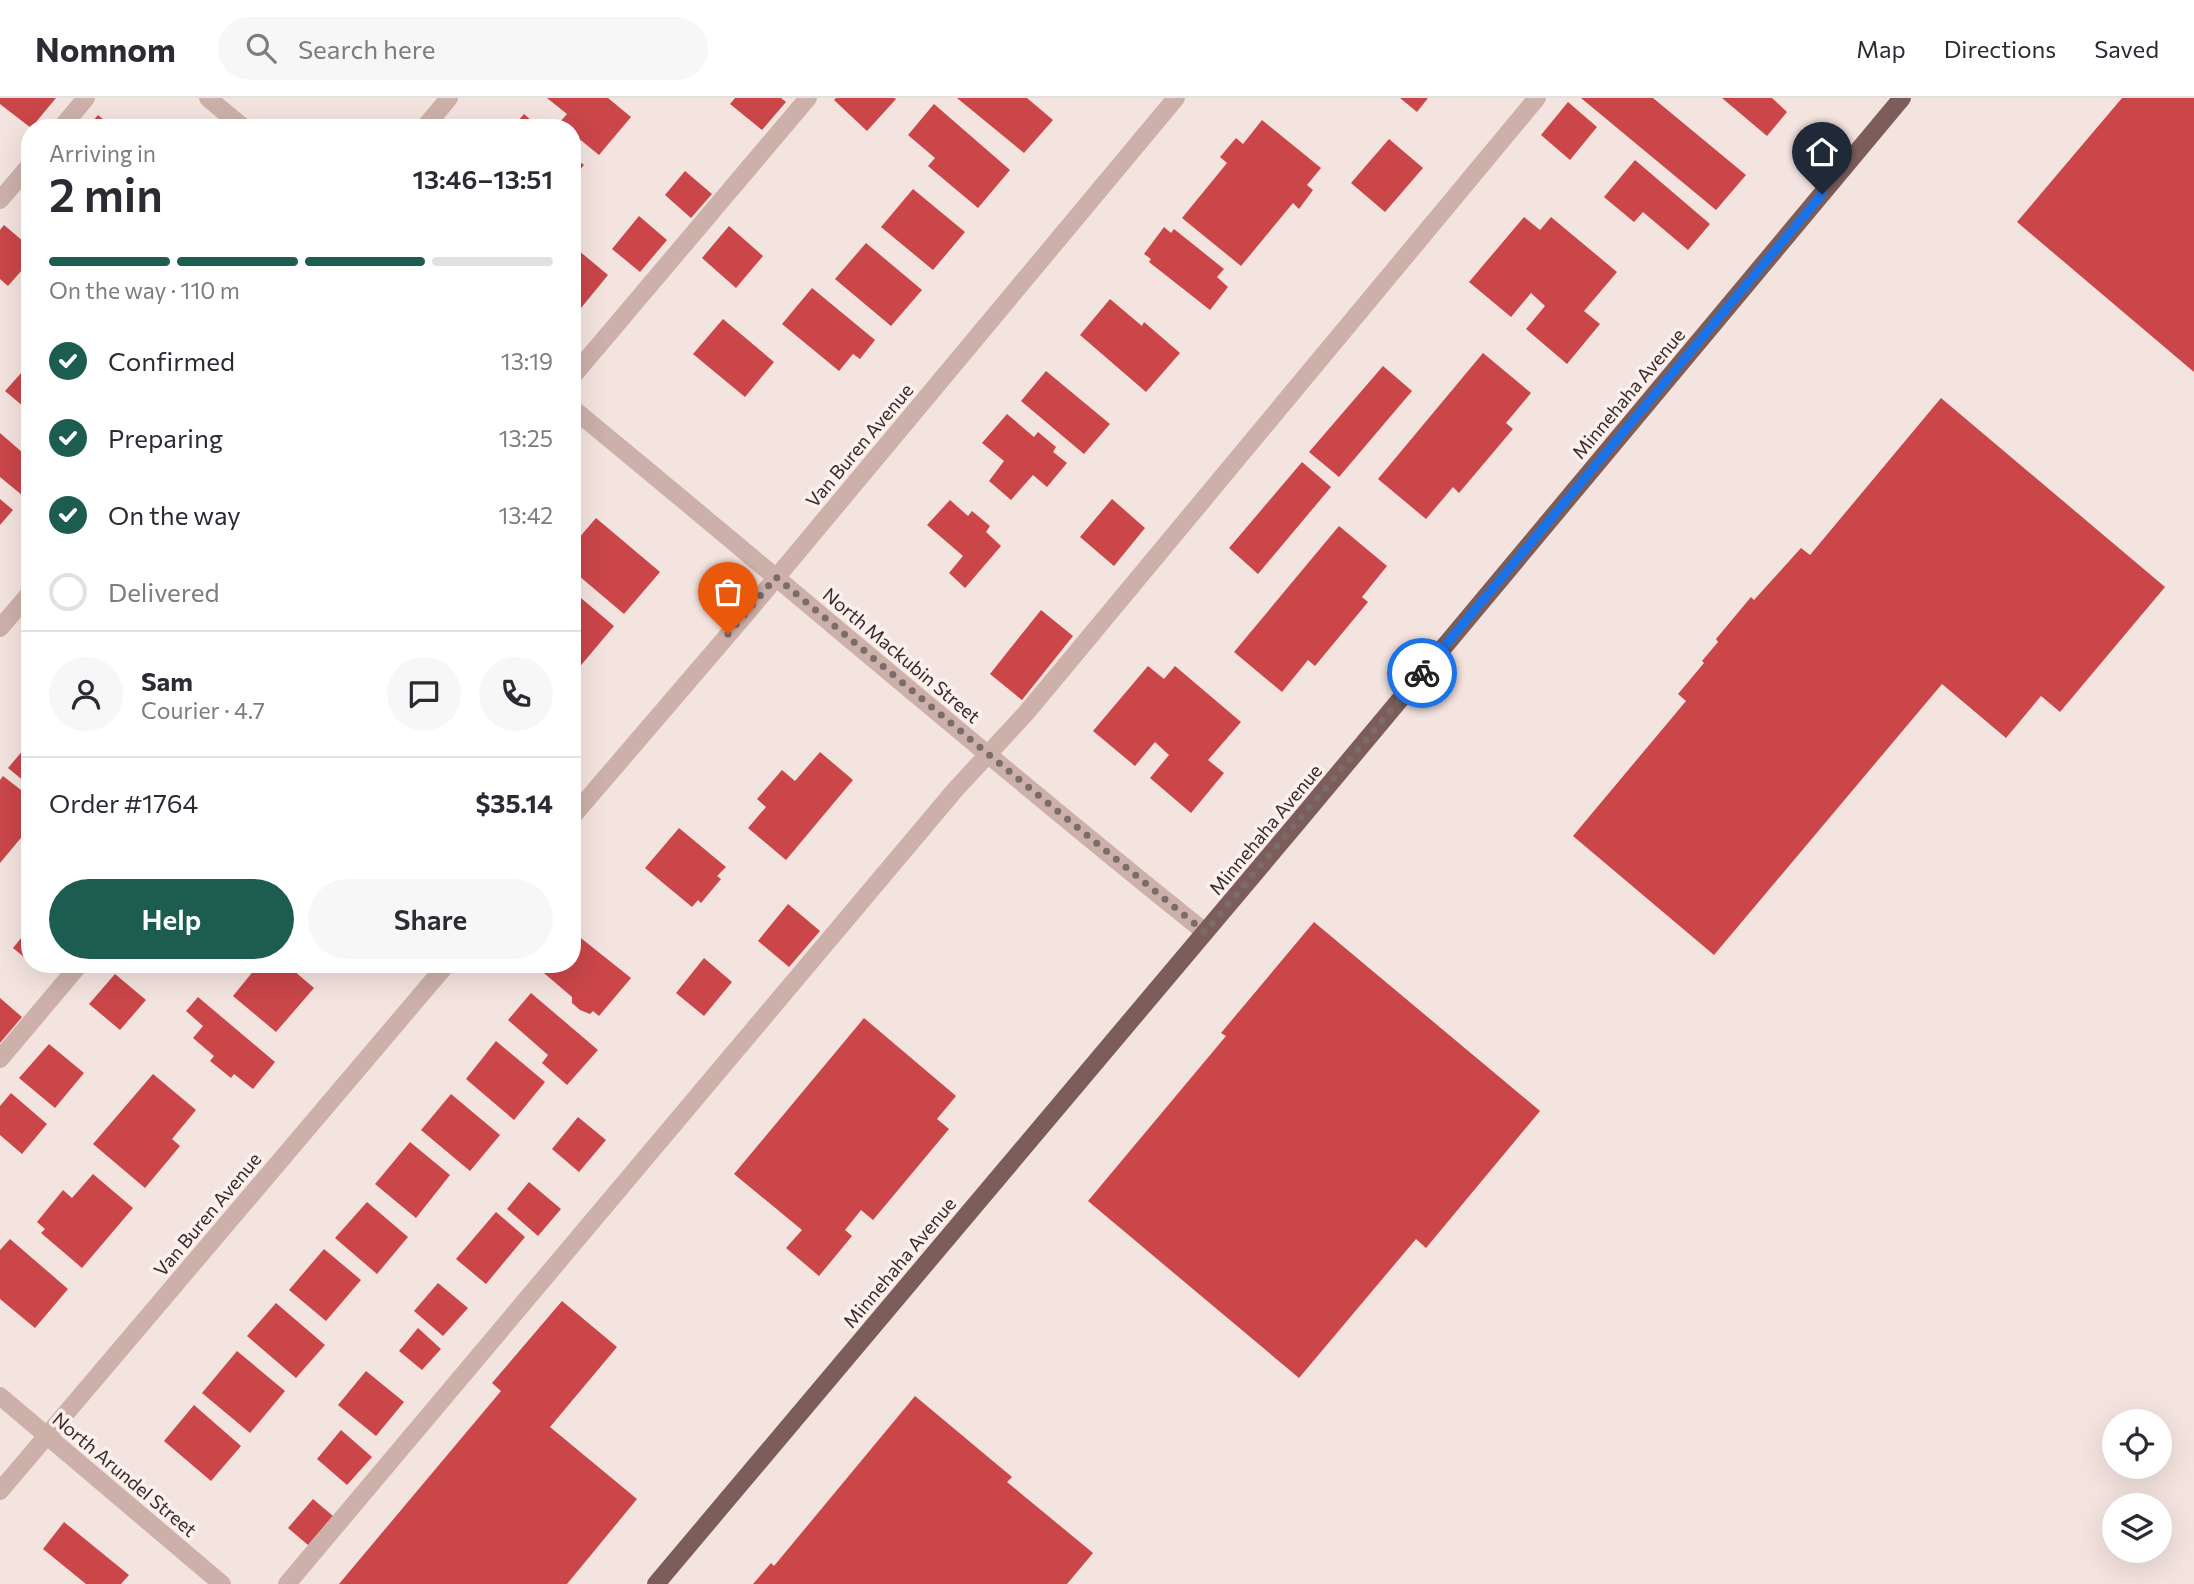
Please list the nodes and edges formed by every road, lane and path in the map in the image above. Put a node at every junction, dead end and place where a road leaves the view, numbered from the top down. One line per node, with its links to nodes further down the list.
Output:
1 (86, 98): 8 (street)
2 (208, 98): 9 (street)
3 (449, 98): 10 (street)
4 (808, 98): 13 (street)
5 (1176, 98): 15 (street, Van Buren Avenue)
6 (1537, 98): 18 (street)
7 (1902, 98): 20 (main road, Minnehaha Avenue)
8 (68, 119)
9 (233, 119)
10 (432, 119)
11 (21, 176): 12 (street)
12 (0, 200)
13 (581, 366)
14 (581, 415): 15 (street, North Mackubin Street)
15 (776, 577): 18 (street, North Mackubin Street); 19 (street, Van Buren Avenue)
16 (21, 604): 17 (street)
17 (0, 628)
18 (988, 754): 20 (street, North Mackubin Street); 28 (street)
19 (581, 806)
20 (1205, 932): 29 (main road, Minnehaha Avenue)
21 (72, 973): 23 (street)
22 (439, 973): 25 (street, Van Buren Avenue)
23 (0, 1059)
24 (0, 1396): 25 (street, North Arundel Street)
25 (47, 1436): 26 (street, Van Buren Avenue); 27 (street, North Arundel Street)
26 (0, 1492)
27 (222, 1584)
28 (287, 1584)
29 (656, 1584)

